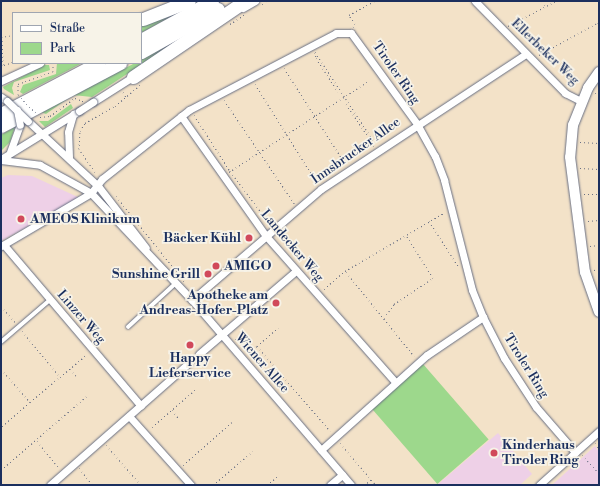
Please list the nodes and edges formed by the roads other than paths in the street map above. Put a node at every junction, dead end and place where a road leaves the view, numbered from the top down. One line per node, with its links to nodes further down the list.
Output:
1 (177, 1): 8 (street)
2 (189, 1): 8 (highway)
3 (212, 1): 9 (highway)
4 (233, 1): 10 (highway)
5 (245, 1): 16 (highway)
6 (255, 1): 16 (street)
7 (475, 1): 11 (street, Ellerbeker Weg)
8 (142, 20)
9 (142, 39)
10 (142, 51)
11 (526, 54): 19 (street, Ellerbeker Weg); 24 (street, Innsbrucker Allee)
12 (38, 64): 17 (street)
13 (96, 64): 22 (highway)
14 (118, 64): 25 (highway)
15 (599, 72): 19 (street)
16 (140, 78): 21 (street, bridge)
17 (1, 82)
18 (4, 99): 20 (street, Wiener Allee, bridge)
19 (581, 101): 39 (street, Ellerbeker Weg)
20 (17, 110): 26 (street, Wiener Allee, bridge); 27 (street, bridge)
21 (76, 112): 26 (street); 28 (street)
22 (1, 114)
23 (181, 116): 24 (street, Tiroler Ring); 30 (street); 32 (street, Landecker Weg)
24 (417, 124): 32 (street, Innsbrucker Allee); 40 (street, Tiroler Ring)
25 (1, 126)
26 (42, 133): 27 (street); 28 (street, Wiener Allee)
27 (9, 153): 29 (street)
28 (69, 157): 30 (street, Wiener Allee)
29 (1, 159): 31 (street, Wiener Allee)
30 (98, 186): 31 (street); 34 (street, Wiener Allee)
31 (91, 193): 33 (street); 34 (street, Wiener Allee)
32 (266, 236): 35 (street, Landecker Weg); 38 (street, Innsbrucker Allee)
33 (2, 245): 37 (street, Linzer Weg)
34 (153, 259): 36 (street, Wiener Allee)
35 (296, 271): 42 (street); 46 (street, Landecker Weg)
36 (176, 283): 38 (street, Wiener Allee); 41 (lane)
37 (50, 300): 43 (lane); 47 (street, Linzer Weg)
38 (192, 300): 42 (street, Wiener Allee)
39 (599, 312)
40 (482, 317): 46 (street); 51 (street, Tiroler Ring)
41 (128, 327)
42 (221, 335): 44 (street); 50 (street, Wiener Allee)
43 (1, 342)
44 (198, 354)
45 (190, 362): 47 (street)
46 (395, 382): 50 (street)
47 (141, 406): 48 (street)
48 (129, 416): 53 (street); 54 (street)
49 (599, 431): 51 (street)
50 (321, 450): 52 (street, Wiener Allee)
51 (577, 451): 57 (street)
52 (342, 475): 55 (street); 56 (street, Wiener Allee)
53 (50, 485)
54 (191, 485)
55 (330, 485)
56 (351, 485)
57 (539, 485)

